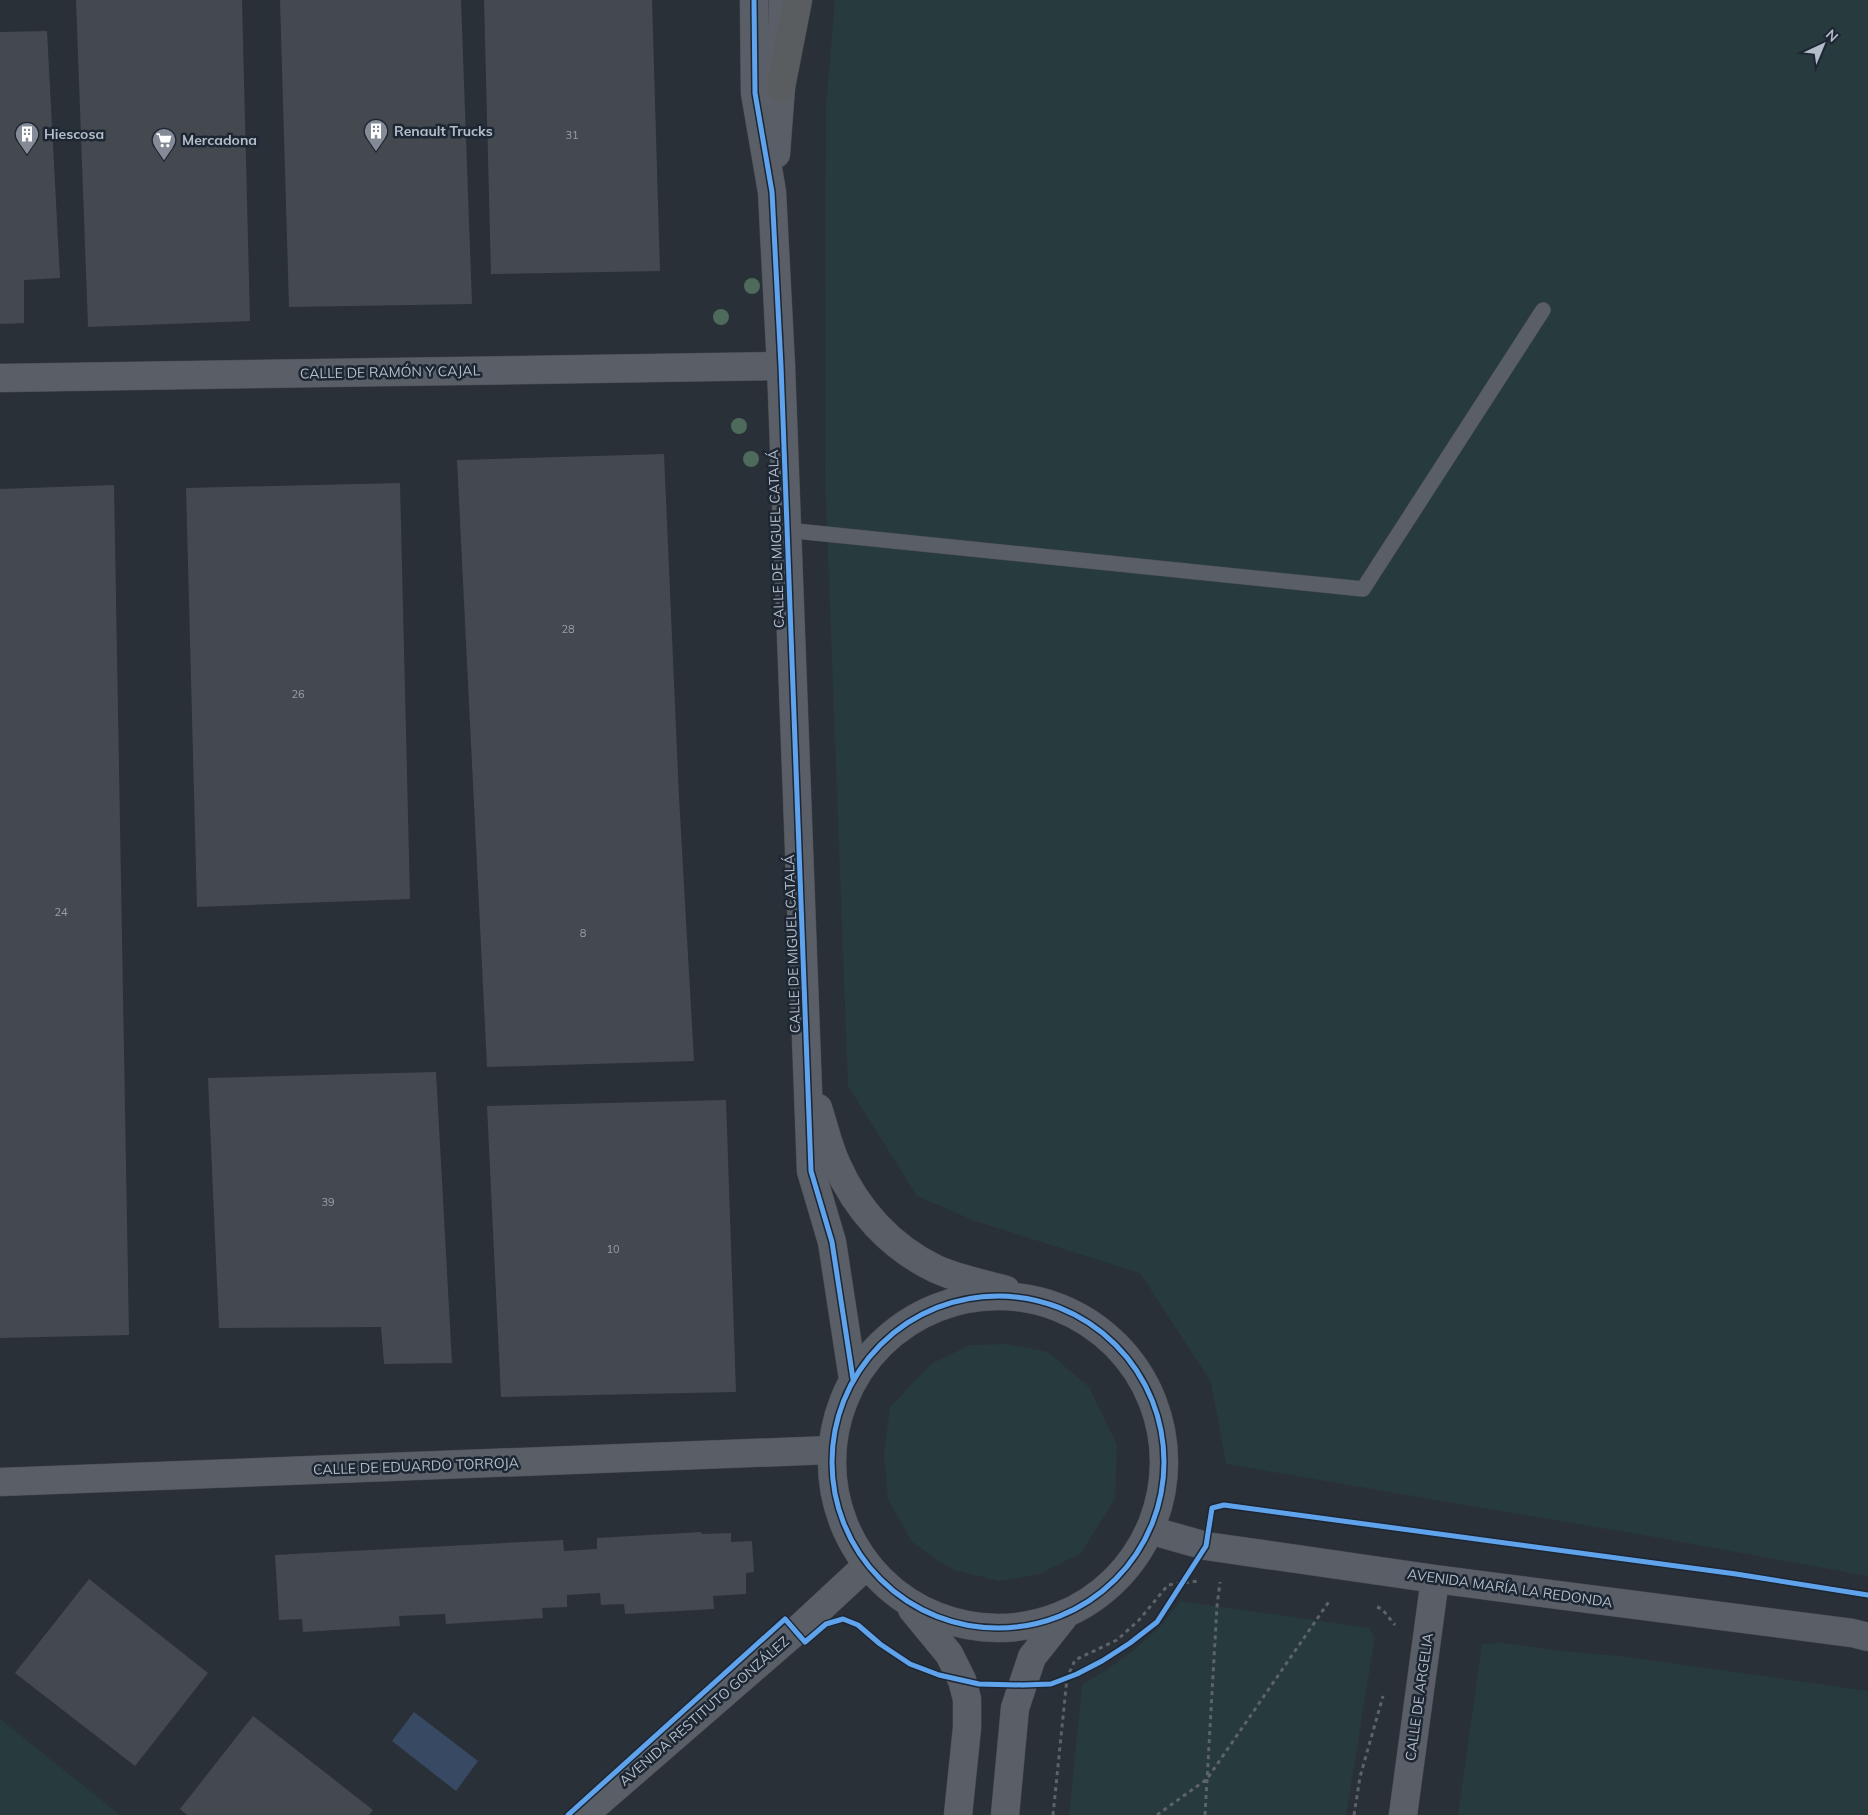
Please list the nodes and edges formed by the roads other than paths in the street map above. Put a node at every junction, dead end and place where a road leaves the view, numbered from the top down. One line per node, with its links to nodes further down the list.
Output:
1 (754, 0): 5 (street, CALLE DE MIGUEL CATALÁ)
2 (783, 0): 4 (street)
3 (798, 0): 4 (highway)
4 (781, 87): 5 (street)
5 (772, 192): 7 (street, CALLE DE MIGUEL CATALÁ)
6 (1543, 310): 9 (lane)
7 (781, 366): 8 (street, CALLE DE RAMÓN Y CAJAL); 9 (street, CALLE DE MIGUEL CATALÁ)
8 (0, 378)
9 (786, 530): 10 (street, CALLE DE MIGUEL CATALÁ)
10 (808, 1079): 11 (street); 12 (street, CALLE DE MIGUEL CATALÁ)
11 (1040, 1300): 12 (street); 15 (street)
12 (853, 1379): 13 (street)
13 (831, 1450): 14 (street, CALLE DE EDUARDO TORROJA); 16 (street)
14 (0, 1482)
15 (1153, 1531): 17 (street, AVENIDA MARÍA LA REDONDA); 19 (street)
16 (866, 1566): 18 (street); 21 (street, AVENIDA RESTITUTO GONZÁLEZ)
17 (1435, 1579): 20 (street, AVENIDA MARÍA LA REDONDA); 24 (street, CALLE DE ARGELIA)
18 (906, 1602): 19 (street); 22 (street)
19 (1063, 1618): 23 (street)
20 (1868, 1637)
21 (584, 1815)
22 (958, 1815)
23 (1004, 1815)
24 (1403, 1815)

